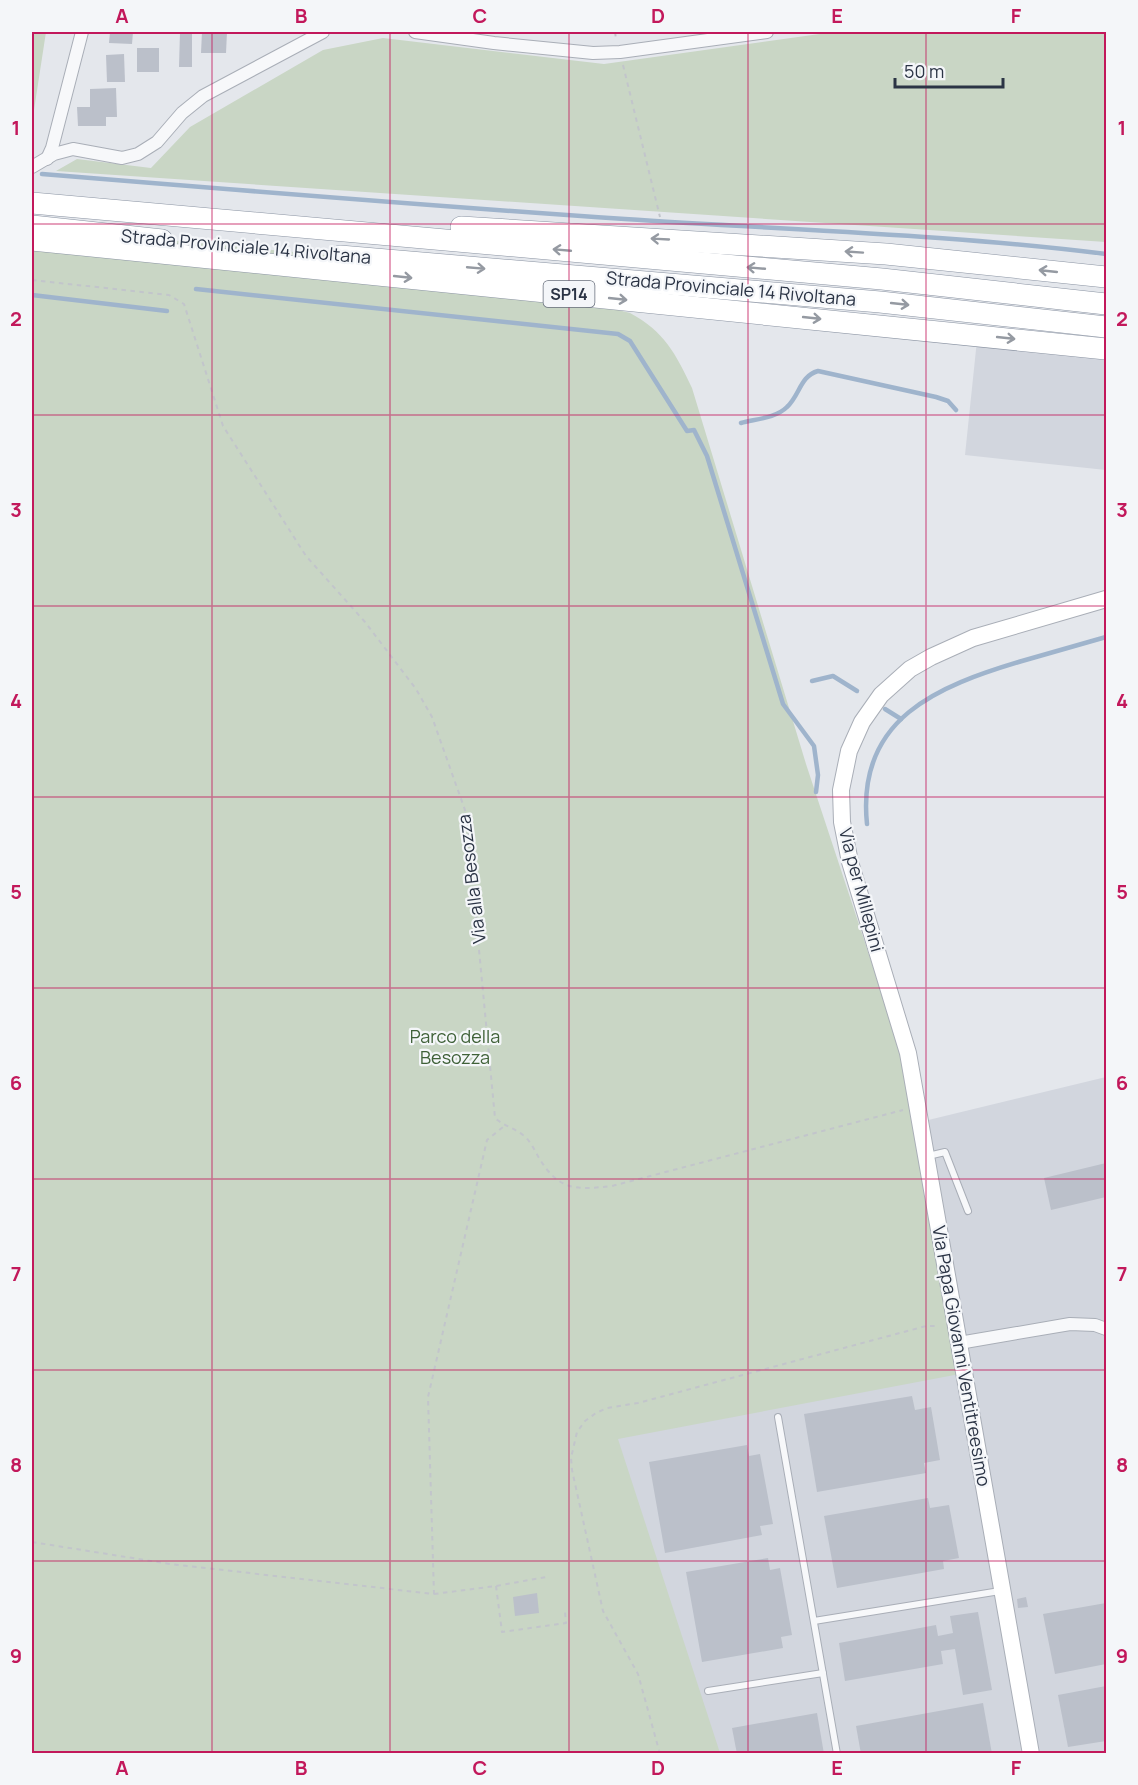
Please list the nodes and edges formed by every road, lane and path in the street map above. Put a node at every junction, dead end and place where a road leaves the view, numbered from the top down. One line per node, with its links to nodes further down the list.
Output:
1 (82, 32): 8 (street)
2 (323, 32): 8 (street)
3 (416, 32): 7 (street)
4 (767, 32): 7 (street)
5 (608, 39): 6 (path)
6 (616, 39)
7 (620, 52): 12 (path)
8 (47, 159): 9 (street)
9 (32, 167)
10 (32, 192): 15 (highway, one-way to 10)
11 (32, 203): 17 (highway, Strada Provinciale 14 Rivoltana, one-way to 11)
12 (660, 217)
13 (32, 226): 18 (highway, Strada Provinciale 14 Rivoltana / SP14, one-way to 18)
14 (32, 240): 19 (highway, SP14, one-way to 19)
15 (1107, 277)
16 (32, 280): 22 (path, Via alla Besozza)
17 (1107, 304)
18 (1107, 327)
19 (1107, 349)
20 (1107, 599): 21 (street, Via per Millepini)
21 (919, 1115): 22 (path); 23 (street, Via Papa Giovanni Ventitreesimo)
22 (504, 1126): 33 (path)
23 (927, 1156): 24 (lane); 27 (street, Via Papa Giovanni Ventitreesimo)
24 (968, 1211)
25 (936, 1324): 38 (path)
26 (1107, 1329): 27 (street)
27 (958, 1342): 32 (street, Via Papa Giovanni Ventitreesimo)
28 (778, 1417): 35 (lane)
29 (32, 1542): 33 (path)
30 (546, 1577): 31 (path)
31 (496, 1586): 33 (path); 34 (path)
32 (1002, 1590): 35 (lane); 40 (street, Via Papa Giovanni Ventitreesimo)
33 (435, 1594)
34 (565, 1612)
35 (814, 1622): 36 (lane)
36 (823, 1672): 37 (lane); 39 (lane)
37 (708, 1691)
38 (660, 1754)
39 (837, 1754)
40 (1030, 1754)

